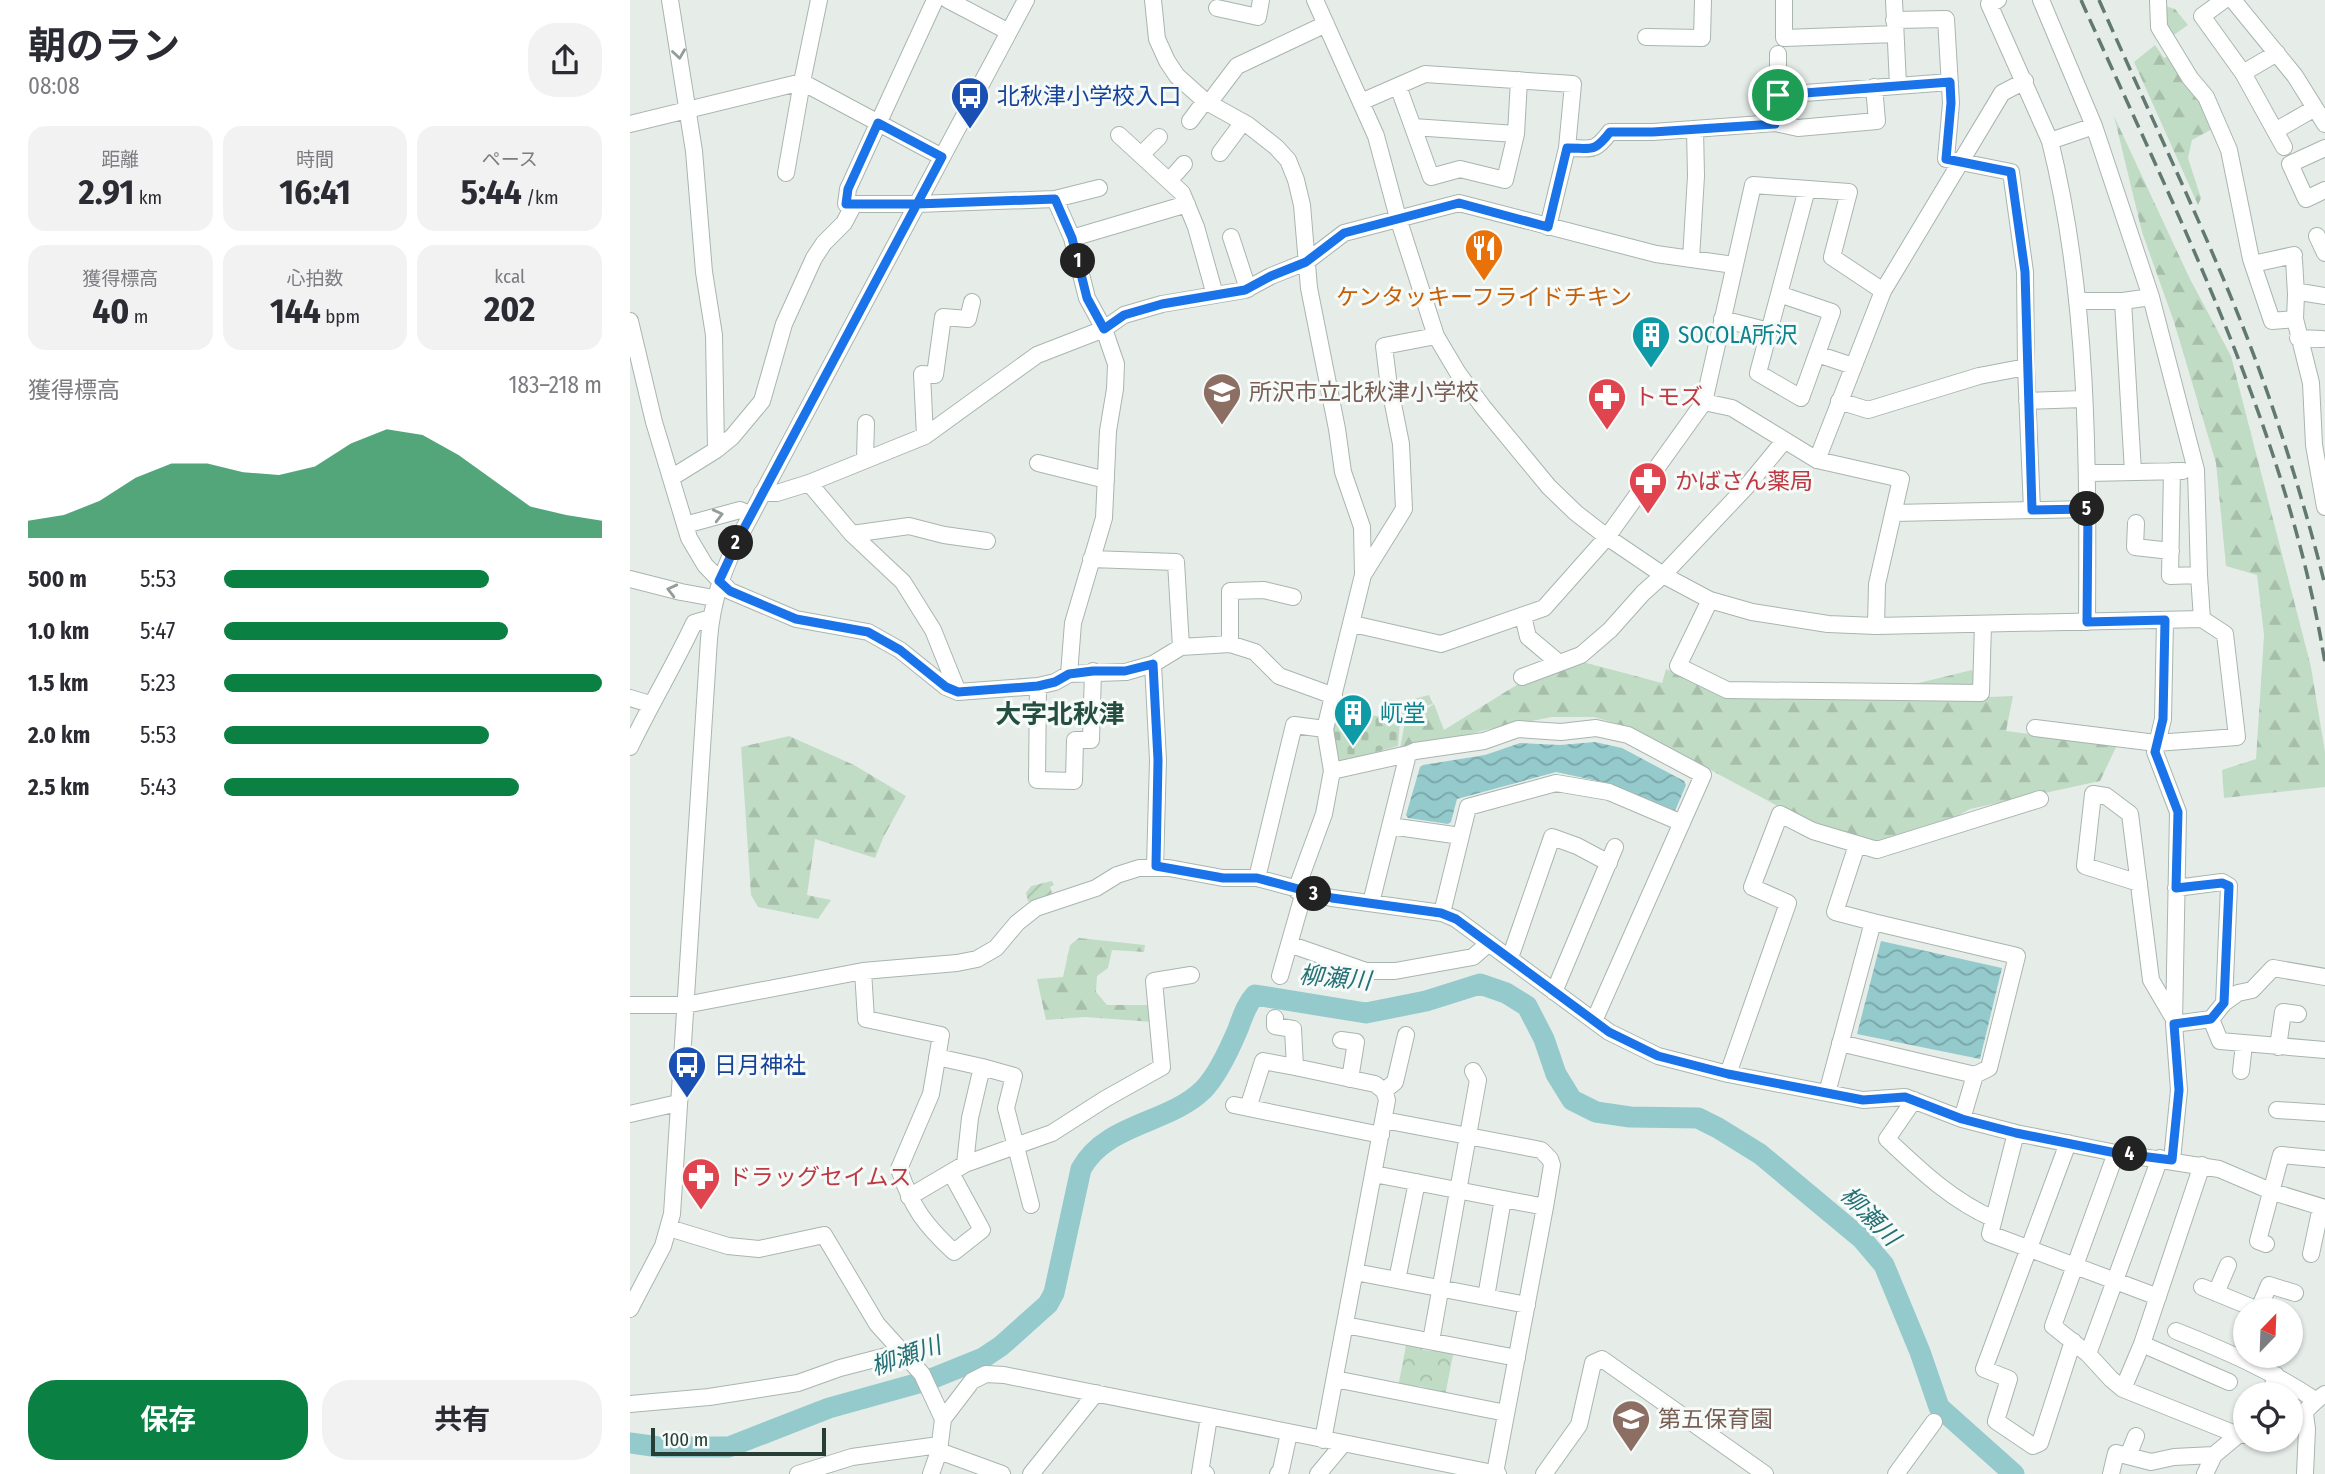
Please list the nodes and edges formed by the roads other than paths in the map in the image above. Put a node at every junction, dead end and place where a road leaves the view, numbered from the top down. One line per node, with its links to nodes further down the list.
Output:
1 (670, 0): 36 (street, one-way to 36)
2 (819, 0): 27 (street)
3 (935, 0): 39 (street)
4 (948, 0): 20 (street)
5 (1026, 0): 20 (street)
6 (1153, 0): 33 (street)
7 (1261, 0): 17 (street)
8 (1315, 0): 18 (street)
9 (1703, 0): 21 (street)
10 (1784, 0): 19 (street)
11 (1894, 0): 19 (street)
12 (1998, 0): 26 (street)
13 (2041, 0): 43 (street)
14 (2158, 0): 76 (street)
15 (2224, 0): 24 (street)
16 (2234, 0): 22 (street)
17 (1217, 8)
18 (1326, 24): 33 (street); 34 (street)
19 (1894, 27): 28 (street); 29 (street)
20 (1009, 32): 56 (street)
21 (1646, 37)
22 (2277, 53): 24 (street); 35 (street)
23 (1779, 54): 32 (street)
24 (2243, 73): 46 (street)
25 (1519, 80): 30 (street); 47 (street); 52 (street)
26 (2025, 81): 50 (street); 57 (street)
27 (802, 82): 36 (street); 39 (street); 59 (street)
28 (1950, 82): 29 (street); 57 (street)
29 (1898, 85): 31 (street)
30 (1398, 86): 34 (street); 44 (street)
31 (1874, 87): 32 (street); 41 (street)
32 (1778, 95): 41 (street)
33 (1207, 102): 37 (street); 38 (street)
34 (1362, 102): 68 (street)
35 (2315, 108): 42 (street); 46 (street)
36 (687, 109): 40 (street); 106 (street)
37 (1190, 121)
38 (1242, 122): 54 (street); 75 (street)
39 (878, 123): 56 (street); 65 (street)
40 (630, 124)
41 (1775, 124): 45 (street)
42 (2325, 124)
43 (2094, 126): 50 (street); 84 (street)
44 (1413, 127): 47 (street); 47 (street)
45 (1695, 129): 52 (street); 74 (street)
46 (2276, 131): 51 (street)
47 (1516, 134)
48 (1119, 135): 55 (street)
49 (1159, 137): 55 (street)
50 (2050, 141): 85 (street)
51 (2284, 147)
52 (1567, 148): 69 (street)
53 (2325, 148): 63 (street)
54 (1220, 153)
55 (1141, 155): 60 (street)
56 (942, 157): 66 (street)
57 (1961, 162): 79 (street); 98 (street)
58 (1184, 164): 60 (street)
59 (786, 173)
60 (1169, 181): 67 (street)
61 (1099, 188): 64 (street)
62 (1807, 189): 77 (street); 79 (street); 80 (street)
63 (2325, 190)
64 (1055, 199): 66 (street); 72 (street)
65 (854, 204): 66 (street); 106 (street)
66 (917, 204): 117 (street)
67 (1187, 204): 72 (street); 82 (street)
68 (1398, 218): 69 (street); 75 (street); 93 (street)
69 (1548, 227): 74 (street)
70 (2317, 236): 73 (street)
71 (1231, 237): 78 (street)
72 (1072, 238): 91 (street)
73 (2325, 253)
74 (1691, 259): 77 (street)
75 (1306, 262): 78 (street); 130 (street)
76 (2253, 264): 81 (street); 88 (street)
77 (1734, 265): 89 (street)
78 (1248, 289): 82 (street)
79 (1883, 291): 97 (street)
80 (1779, 294): 92 (street); 96 (street)
81 (2296, 294): 83 (street); 88 (street)
82 (1214, 295): 91 (street)
83 (2325, 296)
84 (2151, 297): 86 (street); 110 (street)
85 (2078, 301): 86 (street); 99 (street)
86 (2123, 301): 112 (street)
87 (971, 302): 104 (street)
88 (2295, 319): 94 (street)
89 (1722, 320): 92 (street); 102 (street)
90 (630, 321): 114 (street)
91 (1104, 329): 104 (street); 115 (street)
92 (1769, 331): 96 (street)
93 (1436, 336): 126 (street); 130 (street)
94 (2298, 338): 95 (street); 118 (street)
95 (2322, 339)
96 (1817, 354): 97 (street)
97 (1853, 366): 100 (street)
98 (2026, 367): 100 (street); 101 (street)
99 (2083, 399): 101 (street); 113 (street)
100 (1839, 401): 108 (street)
101 (2027, 401): 120 (street)
102 (1704, 402): 105 (street); 126 (street)
103 (866, 422): 107 (street)
104 (925, 436): 107 (street)
105 (1784, 442): 108 (street); 131 (street)
106 (716, 450): 114 (street)
107 (865, 459): 116 (street)
108 (1817, 460): 121 (street)
109 (1038, 463): 115 (street)
110 (2196, 470): 111 (street); 132 (street)
111 (2172, 471): 112 (street); 128 (street)
112 (2133, 472): 113 (street)
113 (2088, 473): 119 (street)
114 (671, 478): 124 (street)
115 (1106, 480): 129 (street)
116 (809, 483): 117 (street); 125 (street)
117 (762, 494): 122 (street)
118 (2325, 507)
119 (2088, 509): 120 (street); 142 (street)
120 (2032, 510): 121 (street)
121 (1893, 513): 145 (street)
122 (751, 515): 124 (street, one-way to 122); 133 (street)
123 (2136, 523): 128 (street)
124 (685, 525): 133 (street)
125 (852, 534): 127 (street); 154 (street)
126 (1607, 537): 131 (street); 138 (street)
127 (987, 541)
128 (2171, 551): 132 (street)
129 (1091, 559): 147 (street); 151 (street)
130 (1363, 575): 143 (street)
131 (1663, 575): 137 (street); 148 (street)
132 (2199, 575): 140 (street)
133 (719, 581): 136 (street); 154 (street)
134 (631, 582): 136 (street, one-way to 134)
135 (1293, 597): 146 (street)
136 (714, 598): 139 (street)
137 (1710, 600): 144 (street); 145 (street)
138 (1523, 616): 143 (street); 148 (street)
139 (711, 618): 157 (street); 187 (street)
140 (2202, 619): 141 (street); 160 (street)
141 (2165, 620): 142 (street); 160 (street)
142 (2087, 622): 144 (street)
143 (1353, 624): 155 (street)
144 (1983, 624): 145 (street)
145 (1876, 626)
146 (1230, 644): 147 (street); 155 (street)
147 (1181, 648): 149 (street)
148 (1559, 663): 152 (street)
149 (1153, 664): 150 (street); 169 (street)
150 (1093, 671): 151 (street); 153 (street)
151 (1069, 674): 153 (street)
152 (1522, 677)
153 (1038, 686): 154 (street)
154 (958, 692)
155 (1334, 696): 158 (street)
156 (630, 698): 157 (street)
157 (650, 705): 161 (street)
158 (1325, 729): 163 (street); 170 (street)
159 (2035, 729): 160 (street)
160 (2157, 743): 172 (street)
161 (630, 747)
162 (1408, 754): 163 (street); 165 (street); 166 (street)
163 (1332, 771): 173 (street)
164 (2040, 799): 168 (street)
165 (1682, 823): 167 (street); 191 (street)
166 (1391, 826): 167 (street); 174 (street)
167 (1461, 836): 175 (street)
168 (1857, 845): 176 (street); 204 (street)
169 (1156, 866): 170 (street); 180 (street)
170 (1257, 878): 173 (street)
171 (2139, 883): 171 (street); 192 (street)
172 (2176, 888): 185 (street); 192 (street)
173 (1300, 891): 174 (street); 178 (street)
174 (1371, 904): 175 (street)
175 (1441, 913): 177 (street)
176 (1873, 922): 195 (street); 205 (street)
177 (1489, 943): 178 (street); 179 (street)
178 (1289, 944): 182 (street)
179 (1510, 958): 184 (street); 184 (street)
180 (863, 971): 187 (street); 199 (street)
181 (1191, 975): 219 (street)
182 (1280, 976)
183 (2325, 976): 185 (street)
184 (1555, 992): 191 (street)
185 (2224, 1003): 190 (street)
186 (630, 1004): 187 (street)
187 (685, 1005): 210 (street)
188 (2298, 1014): 197 (street)
189 (1275, 1018): 201 (street)
190 (2211, 1019): 192 (street); 196 (street)
191 (1594, 1021): 204 (street)
192 (2174, 1021): 221 (street)
193 (1406, 1035): 207 (street)
194 (1341, 1040): 206 (street)
195 (1840, 1043): 205 (street); 208 (street)
196 (2244, 1044): 197 (street); 203 (street)
197 (2278, 1047): 198 (street)
198 (2325, 1051)
199 (937, 1057): 200 (street); 229 (street)
200 (982, 1067): 219 (street); 224 (street)
201 (1295, 1068): 206 (street); 215 (street)
202 (1473, 1071): 217 (street)
203 (2241, 1071)
204 (1728, 1074): 208 (street)
205 (1975, 1075): 214 (street)
206 (1350, 1079): 207 (street)
207 (1384, 1091): 215 (street)
208 (1827, 1093): 209 (street)
209 (1914, 1100): 214 (street); 234 (street)
210 (678, 1103): 213 (street); 235 (street)
211 (2277, 1110): 212 (street)
212 (2325, 1113)
213 (630, 1114)
214 (1962, 1119): 216 (street)
215 (1382, 1127): 217 (street); 225 (street)
216 (2016, 1133): 218 (street); 234 (street)
217 (1468, 1137): 227 (street); 232 (street)
218 (2068, 1143): 220 (street); 237 (street)
219 (1016, 1144): 224 (street); 231 (street)
220 (2116, 1153): 221 (street); 239 (street)
221 (2166, 1159): 223 (street); 243 (street)
222 (2325, 1159): 228 (street)
223 (2202, 1165): 228 (street); 247 (street)
224 (958, 1169): 229 (street); 229 (street)
225 (1374, 1174): 226 (street); 241 (street)
226 (1417, 1182): 227 (street); 242 (street)
227 (1459, 1191): 230 (street); 244 (street)
228 (2273, 1192): 233 (street); 236 (street)
229 (909, 1197)
230 (1503, 1199): 232 (street); 246 (street)
231 (1031, 1205)
232 (1545, 1207): 250 (street)
233 (2323, 1207): 238 (street)
234 (1994, 1219): 237 (street)
235 (669, 1228): 251 (street); 258 (street)
236 (2266, 1244)
237 (2029, 1249): 239 (street); 255 (street)
238 (2311, 1254)
239 (2074, 1265): 243 (street); 255 (street)
240 (2228, 1265): 249 (street)
241 (1355, 1272): 242 (street); 252 (street)
242 (1397, 1280): 244 (street)
243 (2115, 1281): 247 (street); 259 (street)
244 (1440, 1289): 246 (street); 254 (street)
245 (2295, 1293): 248 (street)
246 (1486, 1297): 250 (street)
247 (2158, 1297): 256 (street)
248 (2263, 1298)
249 (2233, 1300)
250 (1527, 1305): 260 (street)
251 (630, 1309)
252 (1345, 1325): 254 (street); 263 (street)
253 (2176, 1331): 257 (street)
254 (1431, 1341): 260 (street)
255 (2073, 1341): 259 (street)
256 (2142, 1344): 264 (street); 266 (street)
257 (2233, 1350)
258 (902, 1352): 269 (street); 273 (street)
259 (2088, 1354): 266 (street)
260 (1517, 1358): 270 (street)
261 (2265, 1368): 262 (street)
262 (2276, 1375): 265 (street); 268 (street)
263 (1335, 1379): 270 (street); 278 (street)
264 (2229, 1382)
265 (2274, 1382)
266 (2123, 1389): 275 (street)
267 (1096, 1394): 272 (street); 273 (street); 287 (street)
268 (2320, 1397): 271 (street)
269 (630, 1404)
270 (1506, 1413): 291 (street)
271 (2305, 1414): 297 (street)
272 (1209, 1417): 276 (street); 288 (street)
273 (943, 1419): 281 (street)
274 (1934, 1422): 294 (street)
275 (2233, 1432)
276 (1289, 1433): 278 (street); 289 (street)
277 (2136, 1436): 283 (street)
278 (1323, 1440): 280 (street)
279 (2233, 1441): 282 (street)
280 (1342, 1444): 290 (street); 291 (street)
281 (939, 1448): 284 (street); 285 (street); 286 (street)
282 (2214, 1455): 283 (street); 296 (street)
283 (2128, 1456): 295 (street)
284 (798, 1474)
285 (931, 1474)
286 (1002, 1474)
287 (1031, 1474)
288 (1206, 1474)
289 (1278, 1474)
290 (1318, 1474)
291 (1496, 1474)
292 (1544, 1474): 293 (street)
293 (1765, 1474)
294 (1896, 1474)
295 (2111, 1474)
296 (2205, 1474)
297 (2305, 1474)

